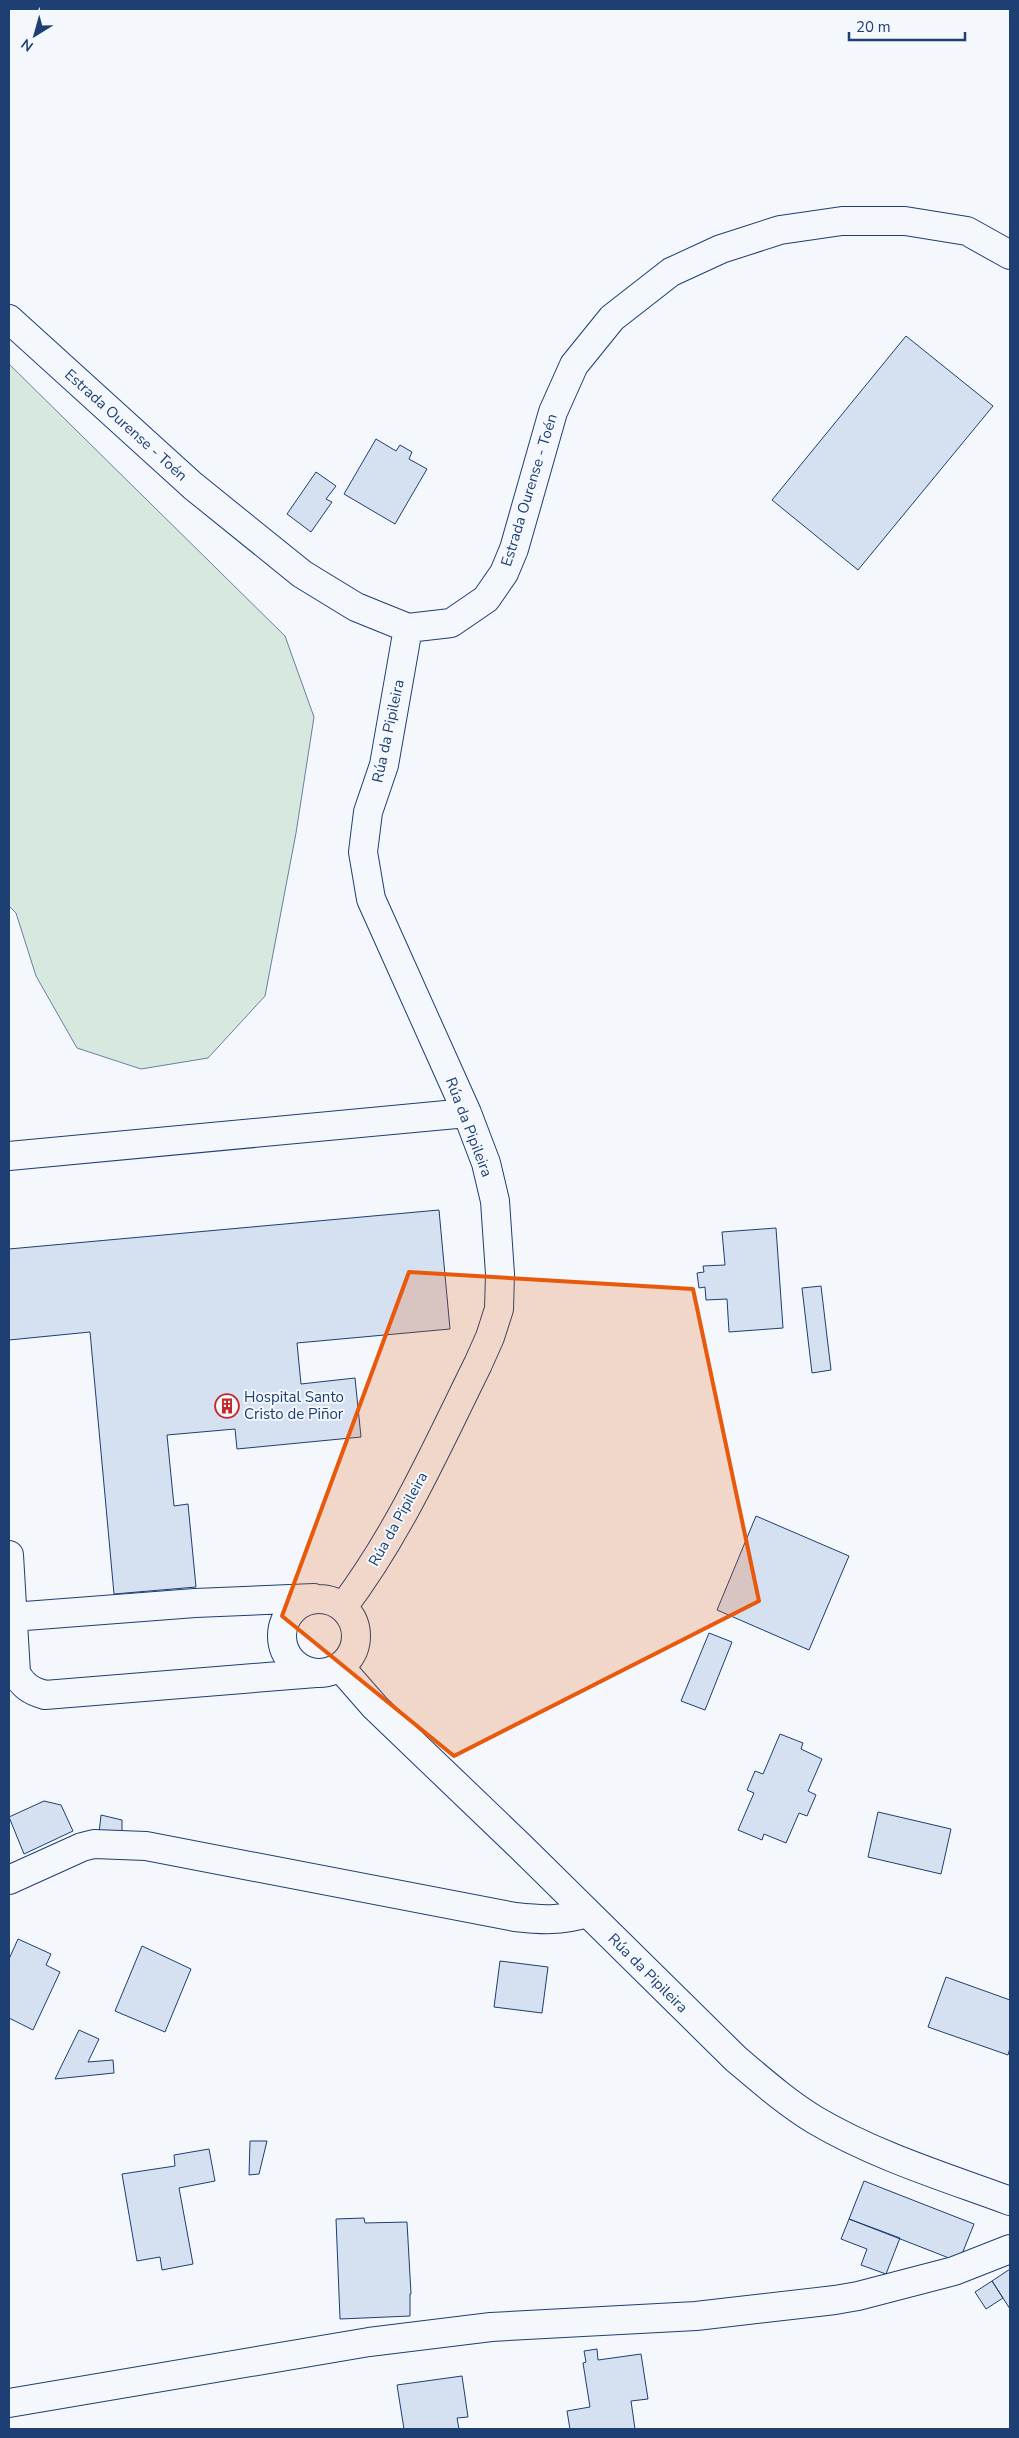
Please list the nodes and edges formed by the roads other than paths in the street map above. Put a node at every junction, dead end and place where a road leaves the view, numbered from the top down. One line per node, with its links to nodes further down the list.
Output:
1 (1010, 255): 3 (street, Estrada Ourense - Toén)
2 (9, 319): 3 (street, Estrada Ourense - Toén)
3 (408, 628): 4 (street, Rúa da Pipileira)
4 (466, 1113): 5 (street); 8 (street, Rúa da Pipileira)
5 (9, 1156)
6 (9, 1555): 9 (street)
7 (314, 1598): 8 (street); 9 (street); 10 (street, Rúa da Pipileira)
8 (342, 1607): 10 (street)
9 (12, 1617): 10 (street)
10 (328, 1670): 12 (street, Rúa da Pipileira)
11 (9, 1880): 12 (street)
12 (588, 1912): 13 (street, Rúa da Pipileira)
13 (1010, 2201)
14 (1010, 2250): 15 (street)
15 (9, 2403)

